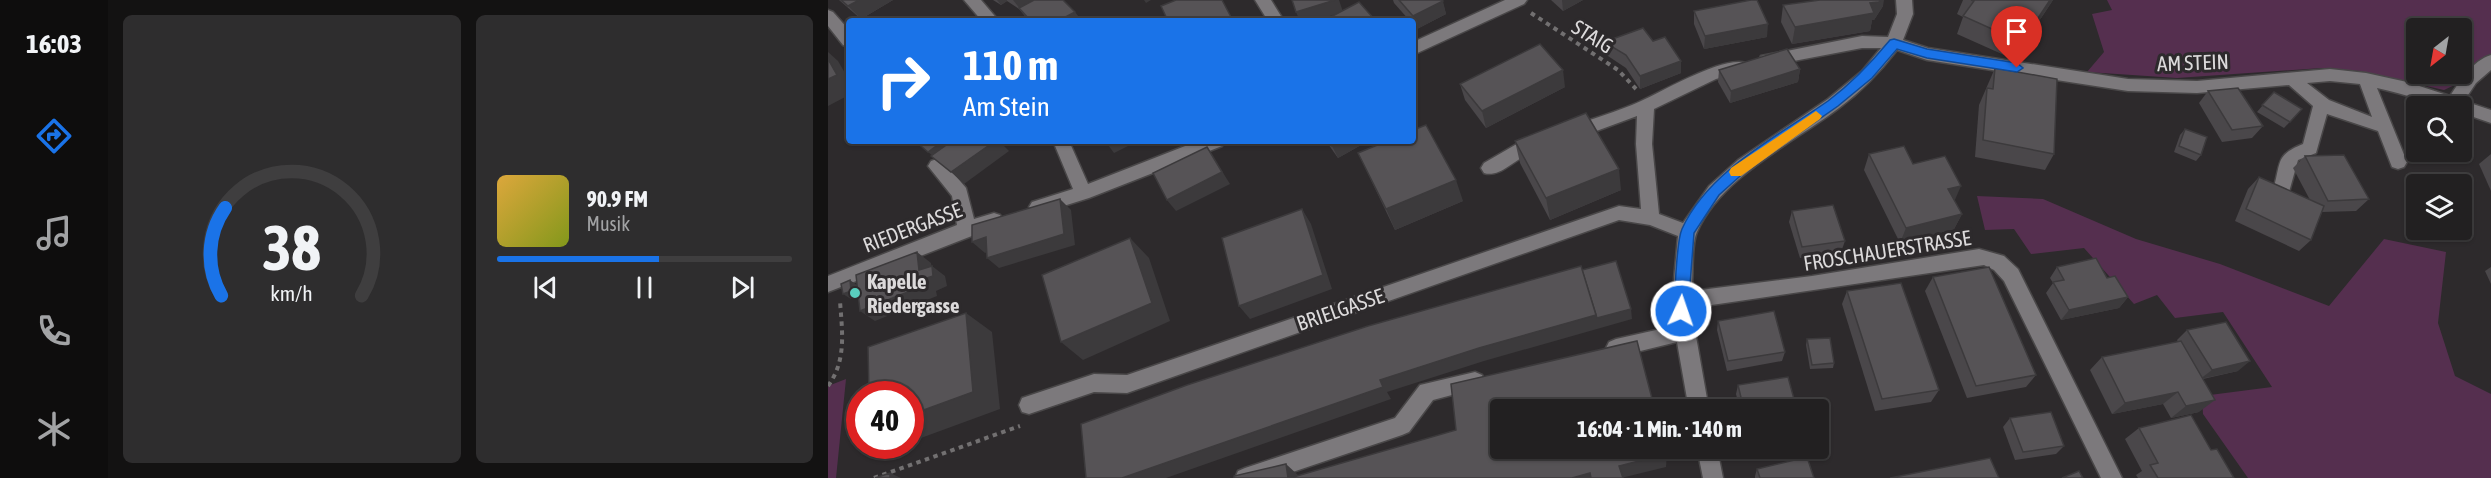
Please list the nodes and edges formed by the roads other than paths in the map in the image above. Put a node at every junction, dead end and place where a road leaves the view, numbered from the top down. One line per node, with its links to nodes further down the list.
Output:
1 (972, 0): 6 (street)
2 (1263, 0): 7 (street)
3 (1904, 0): 9 (street)
4 (1517, 1): 10 (street)
5 (828, 16): 8 (street)
6 (988, 18)
7 (1274, 18)
8 (846, 37)
9 (1894, 43): 12 (street, AM STEIN); 17 (street); 30 (street)
10 (1416, 48)
11 (2491, 61): 15 (street)
12 (2293, 78): 13 (street, AM STEIN); 16 (street)
13 (2366, 79): 14 (street, AM STEIN); 20 (street)
14 (2432, 96)
15 (2459, 96)
16 (2321, 105): 20 (street); 26 (street)
17 (1646, 106): 25 (street); 28 (street)
18 (2472, 109): 19 (street, AM STEIN)
19 (2490, 115)
20 (2385, 127): 23 (street)
21 (1061, 144): 27 (street)
22 (1208, 144): 27 (street, RIEDERGASSE)
23 (2398, 162)
24 (937, 166): 29 (street)
25 (1490, 168)
26 (2283, 187)
27 (1083, 193): 29 (street, RIEDERGASSE)
28 (1651, 218): 30 (street, BRIELGASSE); 37 (street, BRIELGASSE)
29 (967, 229): 31 (street, RIEDERGASSE)
30 (1687, 232): 32 (street)
31 (828, 284)
32 (1681, 301): 33 (street); 41 (street, FROSCHAUERSTRASSE)
33 (1685, 332): 34 (street); 36 (street)
34 (1595, 353)
35 (1494, 376): 39 (street)
36 (1698, 399)
37 (1029, 414)
38 (1709, 459): 40 (street)
39 (1245, 478)
40 (1713, 478)
41 (2112, 478)

